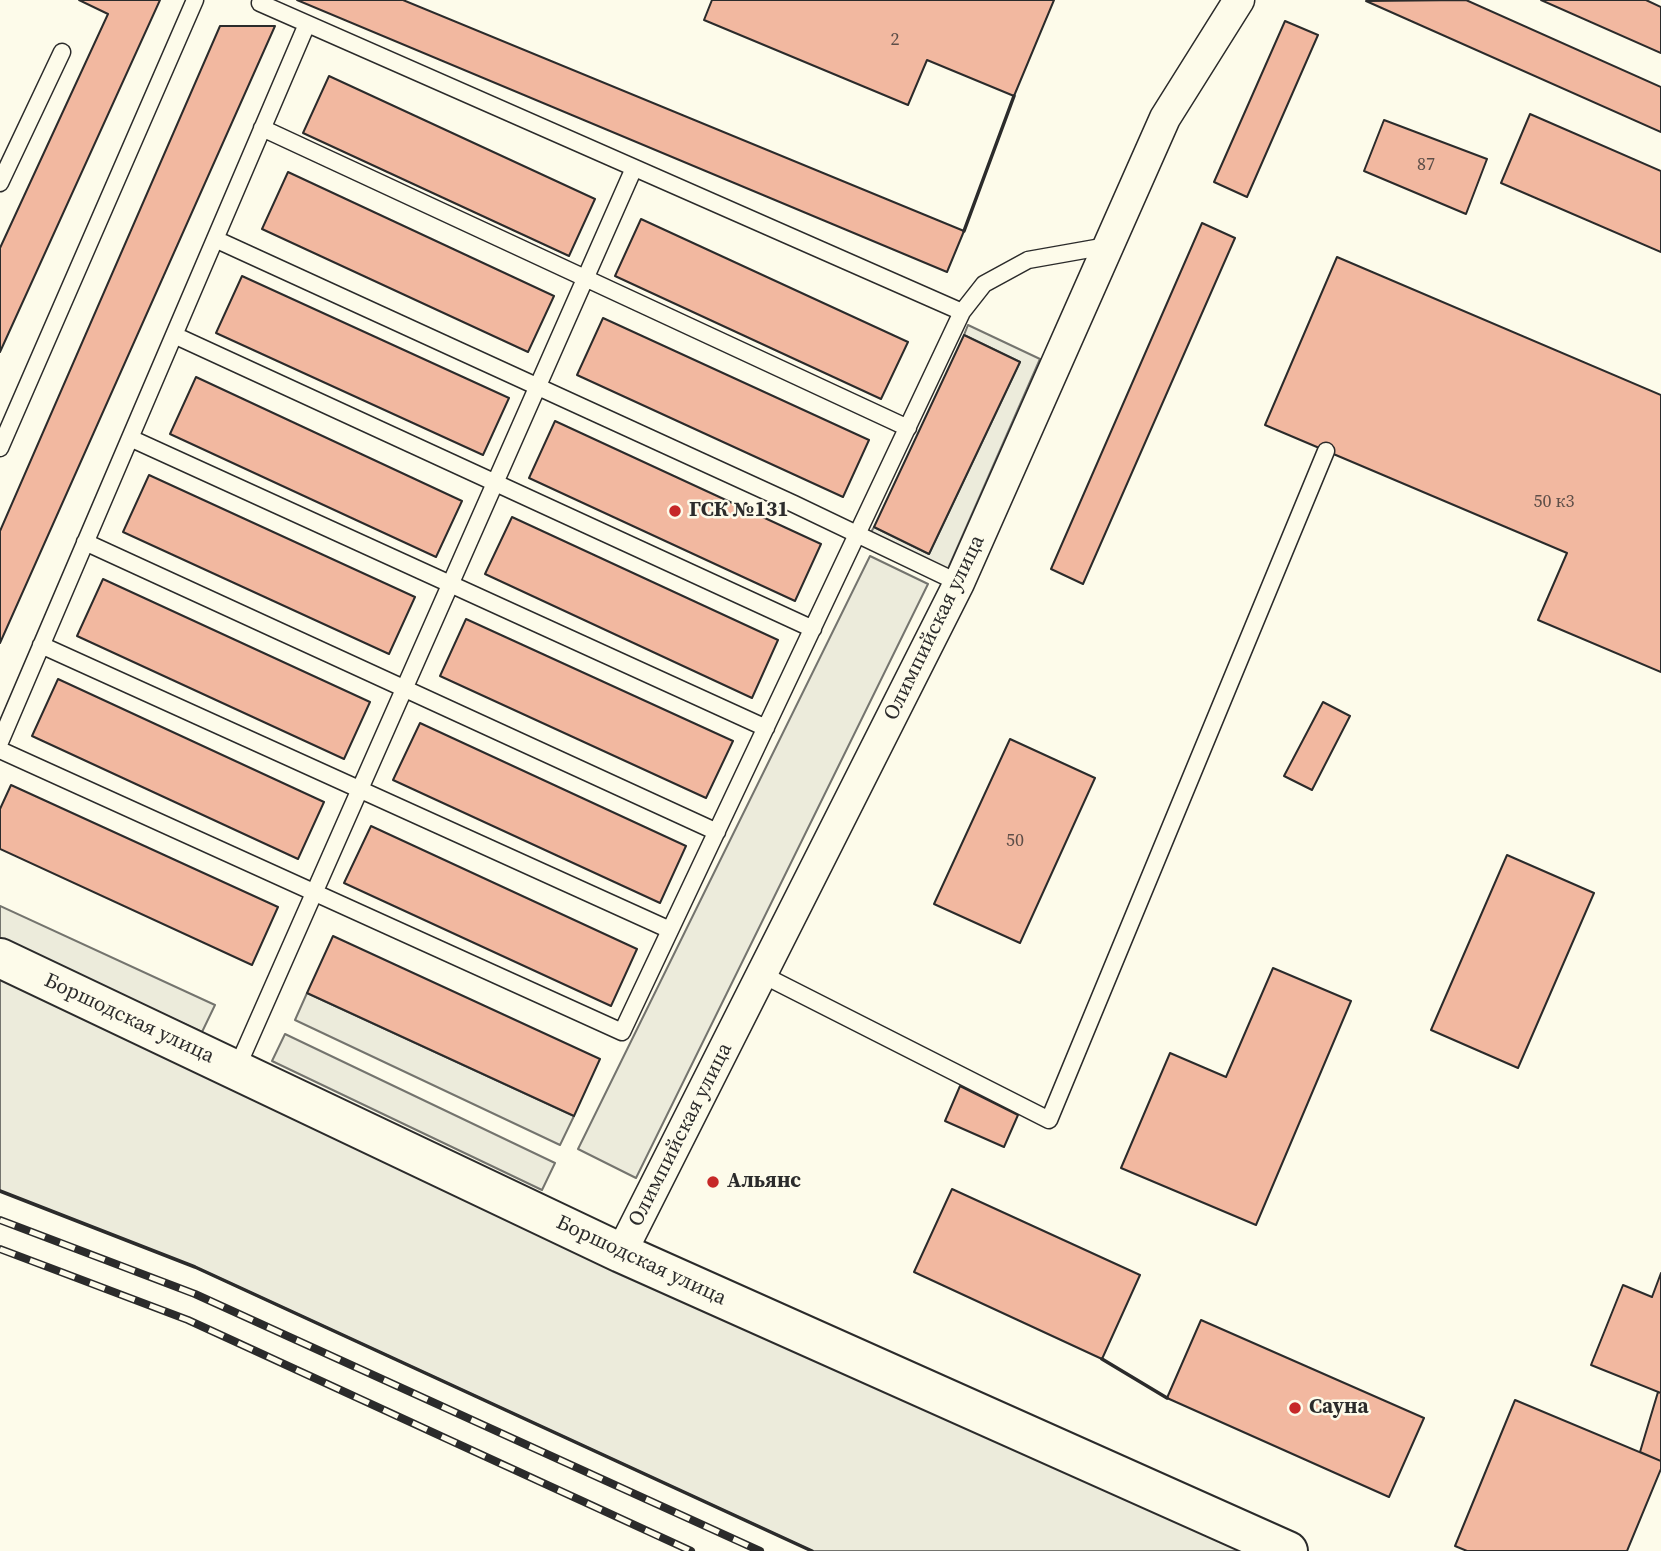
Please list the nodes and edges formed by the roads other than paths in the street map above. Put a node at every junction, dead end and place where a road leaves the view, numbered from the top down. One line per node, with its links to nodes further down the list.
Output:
1 (195, 0): 17 (lane)
2 (1239, 0): 10 (street, Олимпийская улица)
3 (260, 4): 4 (lane)
4 (307, 24): 6 (lane); 7 (lane)
5 (62, 52): 8 (lane)
6 (262, 128): 9 (lane); 11 (lane)
7 (634, 168): 11 (lane); 12 (lane)
8 (0, 183)
9 (215, 239): 13 (lane); 14 (lane)
10 (1107, 246): 12 (lane); 22 (street, Олимпийская улица)
11 (586, 278): 14 (lane); 15 (lane)
12 (962, 312): 15 (lane)
13 (174, 335): 16 (lane); 19 (lane)
14 (538, 387): 19 (lane); 20 (lane)
15 (908, 428): 20 (lane)
16 (130, 438): 21 (lane); 23 (lane)
17 (0, 448)
18 (1326, 451): 35 (lane)
19 (495, 483): 23 (lane); 24 (lane)
20 (858, 535): 22 (lane); 24 (lane)
21 (85, 542): 25 (lane); 26 (lane)
22 (959, 583): 35 (street, Олимпийская улица)
23 (450, 584): 26 (lane); 27 (lane)
24 (813, 629): 27 (lane)
25 (41, 645): 28 (lane); 30 (lane)
26 (405, 688): 30 (lane); 31 (lane)
27 (766, 728): 31 (lane)
28 (0, 741)
29 (0, 750): 32 (lane)
30 (360, 789): 32 (lane); 33 (lane)
31 (717, 831): 33 (lane)
32 (314, 892): 33 (lane); 36 (lane)
33 (670, 930)
34 (0, 958): 36 (street, Боршодская улица)
35 (763, 975): 37 (street, Олимпийская улица)
36 (236, 1070): 37 (street, Боршодская улица)
37 (621, 1253): 38 (street, Боршодская улица)
38 (1288, 1551)

